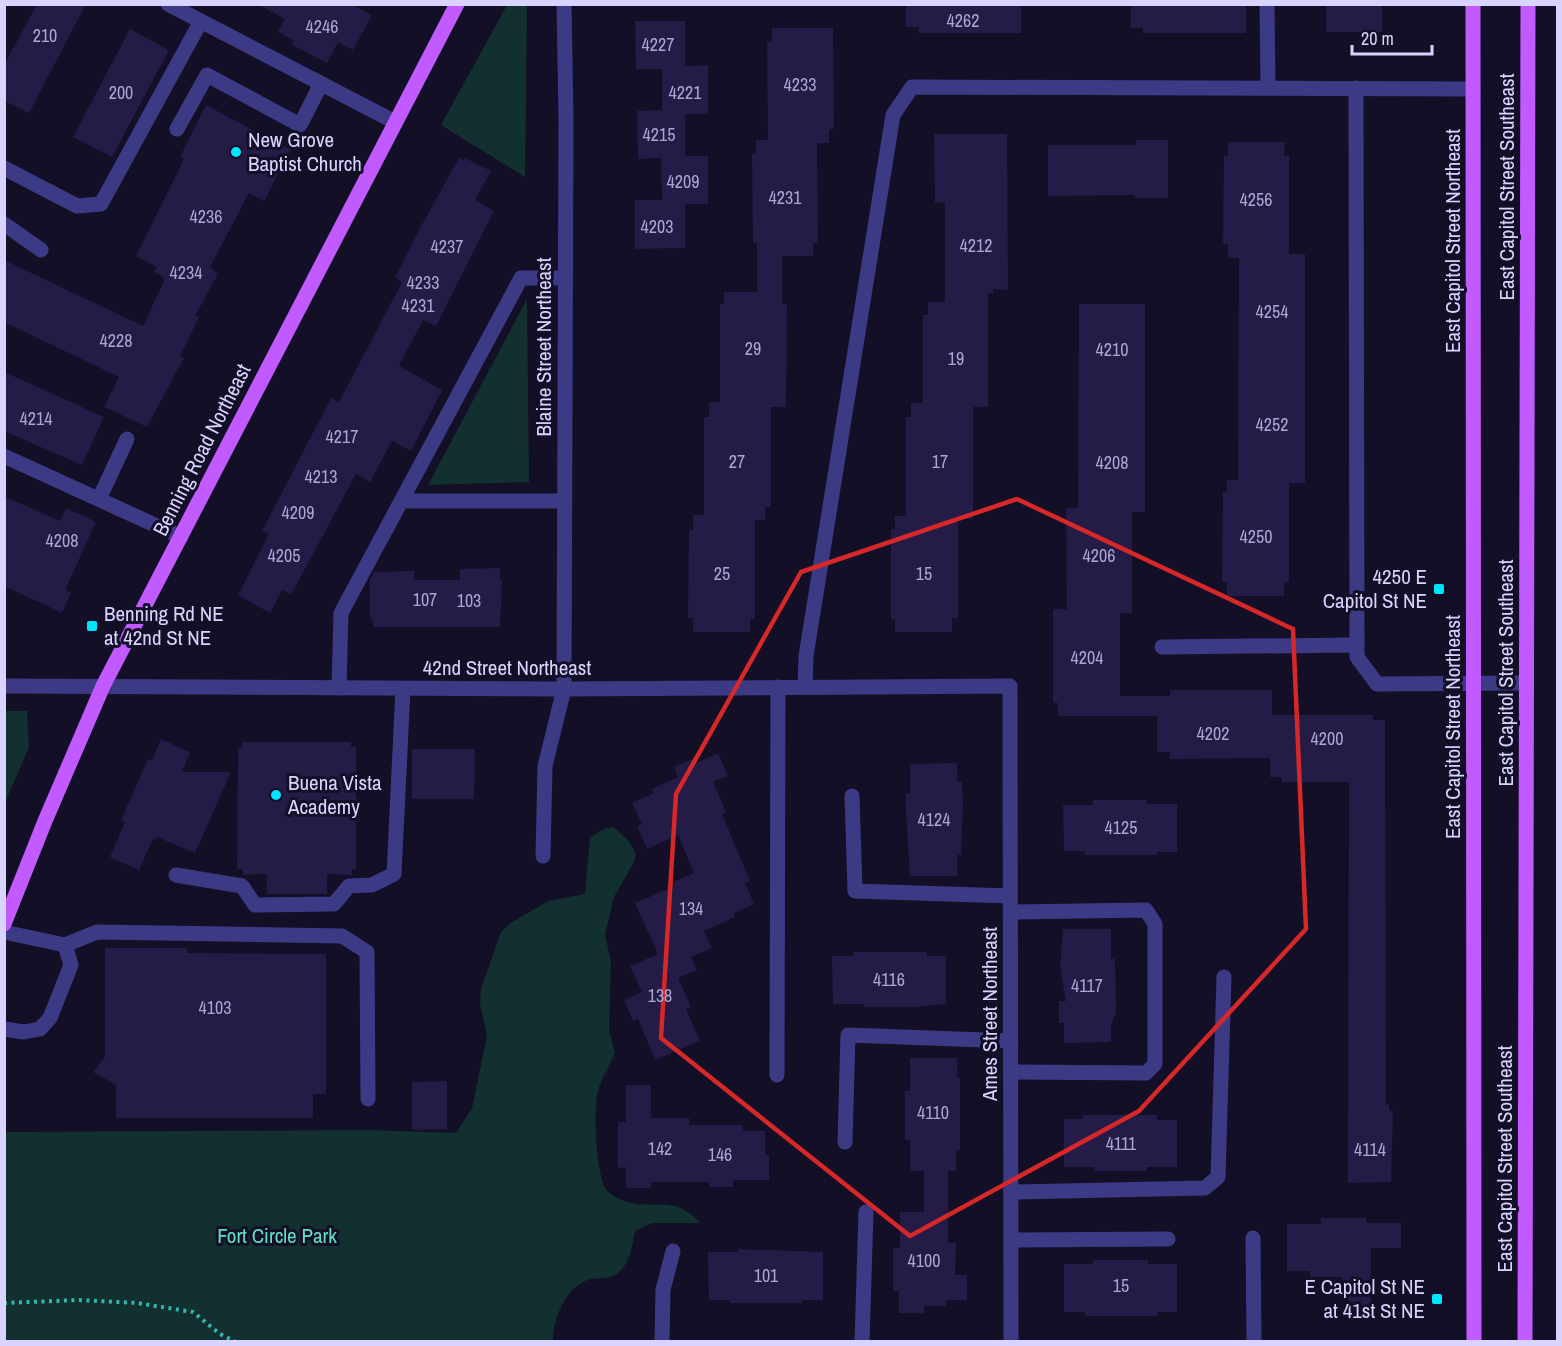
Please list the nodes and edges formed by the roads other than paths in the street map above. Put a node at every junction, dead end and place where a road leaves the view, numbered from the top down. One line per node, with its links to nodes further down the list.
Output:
1 (168, 4): 7 (street)
2 (457, 4): 12 (main road, Benning Road Northeast)
3 (564, 4): 17 (street, Blaine Street Northeast)
4 (1267, 4): 9 (street)
5 (1473, 4): 11 (main road, East Capitol Street Northeast)
6 (1528, 4): 27 (main road, East Capitol Street Southeast)
7 (201, 21): 8 (street); 14 (street)
8 (321, 84): 12 (street); 13 (street)
9 (1269, 87): 10 (street); 32 (street)
10 (1356, 88): 11 (street); 24 (street)
11 (1473, 89): 26 (main road, East Capitol Street Northeast)
12 (395, 122): 23 (main road, Benning Road Northeast)
13 (177, 129)
14 (4, 168)
15 (4, 224): 16 (street)
16 (41, 250)
17 (565, 278): 21 (street); 22 (street, Blaine Street Northeast)
18 (127, 440): 20 (street)
19 (4, 456): 20 (street)
20 (99, 499): 23 (street)
21 (401, 501): 22 (street); 33 (street)
22 (564, 501): 35 (street, Blaine Street Northeast)
23 (181, 537): 29 (main road, Benning Road Northeast)
24 (1357, 645): 25 (street); 26 (street)
25 (1162, 647)
26 (1474, 683): 27 (street); 60 (main road, East Capitol Street Northeast)
27 (1526, 683): 61 (main road, East Capitol Street Southeast)
28 (4, 686): 29 (street, 42nd Street Northeast)
29 (103, 686): 33 (street, 42nd Street Northeast); 40 (main road, Benning Road Northeast)
30 (1010, 686): 32 (street, 42nd Street Northeast); 39 (street, Ames Street Northeast)
31 (778, 687): 32 (street, 42nd Street Northeast); 35 (street, 42nd Street Northeast); 47 (street)
32 (805, 687)
33 (339, 688): 34 (street, 42nd Street Northeast)
34 (403, 688): 35 (street, 42nd Street Northeast); 38 (street)
35 (564, 689): 37 (street, Blaine Street Northeast)
36 (852, 796): 39 (street)
37 (543, 856)
38 (176, 875)
39 (1010, 904): 45 (street, Ames Street Northeast); 46 (street)
40 (4, 924)
41 (4, 932): 42 (street)
42 (65, 945): 44 (street); 48 (street)
43 (1224, 977): 50 (street)
44 (4, 1029)
45 (1011, 1041): 46 (street, Ames Street Northeast); 49 (street)
46 (1011, 1072): 50 (street, Ames Street Northeast)
47 (777, 1076)
48 (368, 1099)
49 (845, 1142)
50 (1011, 1192): 54 (street, Ames Street Northeast)
51 (866, 1212): 57 (street)
52 (1253, 1238): 59 (street)
53 (1168, 1239): 54 (street)
54 (1011, 1240): 58 (street, Ames Street Northeast)
55 (673, 1251): 56 (street)
56 (662, 1341)
57 (862, 1341)
58 (1011, 1341)
59 (1254, 1341)
60 (1474, 1341)
61 (1525, 1341)

